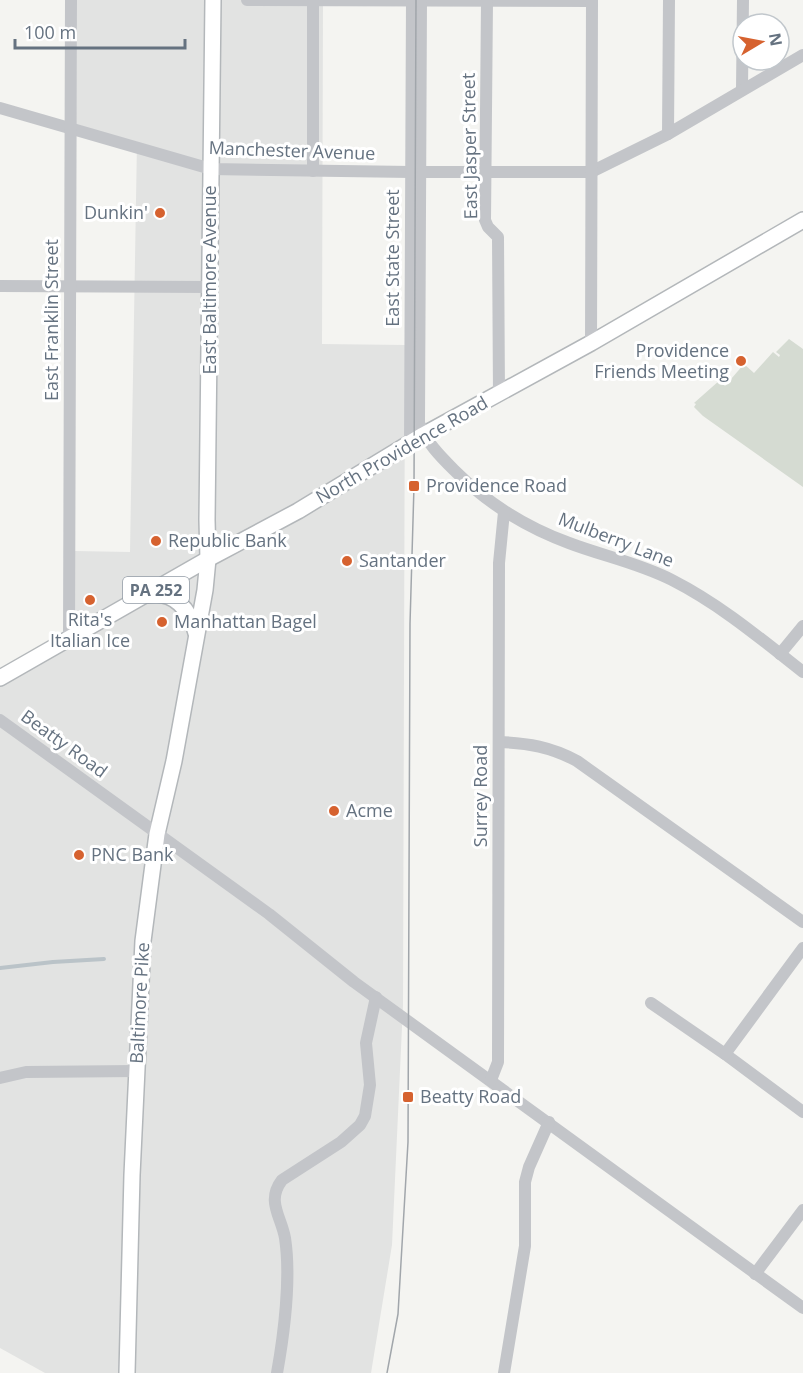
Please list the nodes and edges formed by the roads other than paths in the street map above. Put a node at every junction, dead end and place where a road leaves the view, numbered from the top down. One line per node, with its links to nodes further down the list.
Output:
1 (71, 0): 13 (street, East Franklin Street)
2 (213, 0): 15 (main road, East Baltimore Avenue)
3 (247, 0): 4 (street)
4 (313, 0): 5 (street); 16 (street)
5 (416, 0): 8 (street); 18 (street, East State Street)
6 (669, 0): 14 (street)
7 (743, 0): 11 (street)
8 (488, 1): 9 (street); 17 (street, East Jasper Street)
9 (592, 1): 19 (street)
10 (803, 55): 11 (street)
11 (742, 89): 14 (street)
12 (0, 108): 13 (street, Manchester Avenue)
13 (70, 129): 15 (street, Manchester Avenue); 21 (street, East Franklin Street)
14 (668, 134): 19 (street)
15 (211, 169): 16 (street, Manchester Avenue); 23 (main road, East Baltimore Avenue)
16 (313, 171): 18 (street, Manchester Avenue)
17 (485, 171): 18 (street, Manchester Avenue); 19 (street, Manchester Avenue); 25 (street, East Jasper Street)
18 (416, 172): 26 (street, East State Street)
19 (591, 172): 24 (street)
20 (803, 220): 24 (main road, North Providence Road / PA 252)
21 (70, 285): 22 (street); 23 (street); 32 (street, East Franklin Street)
22 (0, 286)
23 (210, 287): 28 (main road, East Baltimore Avenue)
24 (591, 343): 25 (main road, North Providence Road / PA 252)
25 (499, 395): 26 (main road, North Providence Road / PA 252)
26 (417, 439): 27 (street, Mulberry Lane); 28 (main road, North Providence Road / PA 252)
27 (504, 512): 33 (street, Mulberry Lane); 37 (street, Surrey Road)
28 (208, 559): 29 (main road, North Providence Road / PA 252); 31 (main road, East Baltimore Avenue)
29 (145, 596): 31 (main road); 32 (main road, North Providence Road / PA 252)
30 (803, 626): 33 (street)
31 (197, 637): 38 (main road, Baltimore Pike)
32 (69, 640): 35 (main road, North Providence Road / PA 252)
33 (780, 654): 34 (street, Mulberry Lane)
34 (803, 672)
35 (0, 678)
36 (0, 720): 38 (street, Beatty Road)
37 (499, 742): 39 (street); 46 (street, Surrey Road)
38 (157, 834): 41 (street, Beatty Road); 44 (main road, Baltimore Pike)
39 (803, 922)
40 (803, 948): 43 (street)
41 (376, 997): 46 (street, Beatty Road); 53 (street)
42 (651, 1003): 43 (street)
43 (725, 1054): 47 (street)
44 (136, 1071): 45 (street); 52 (main road, Baltimore Pike)
45 (0, 1078)
46 (491, 1080): 48 (street, Beatty Road)
47 (803, 1112)
48 (549, 1122): 50 (street, Beatty Road); 54 (street)
49 (803, 1210): 50 (street)
50 (756, 1274): 51 (street, Beatty Road)
51 (803, 1308)
52 (127, 1373)
53 (277, 1373)
54 (504, 1373)

